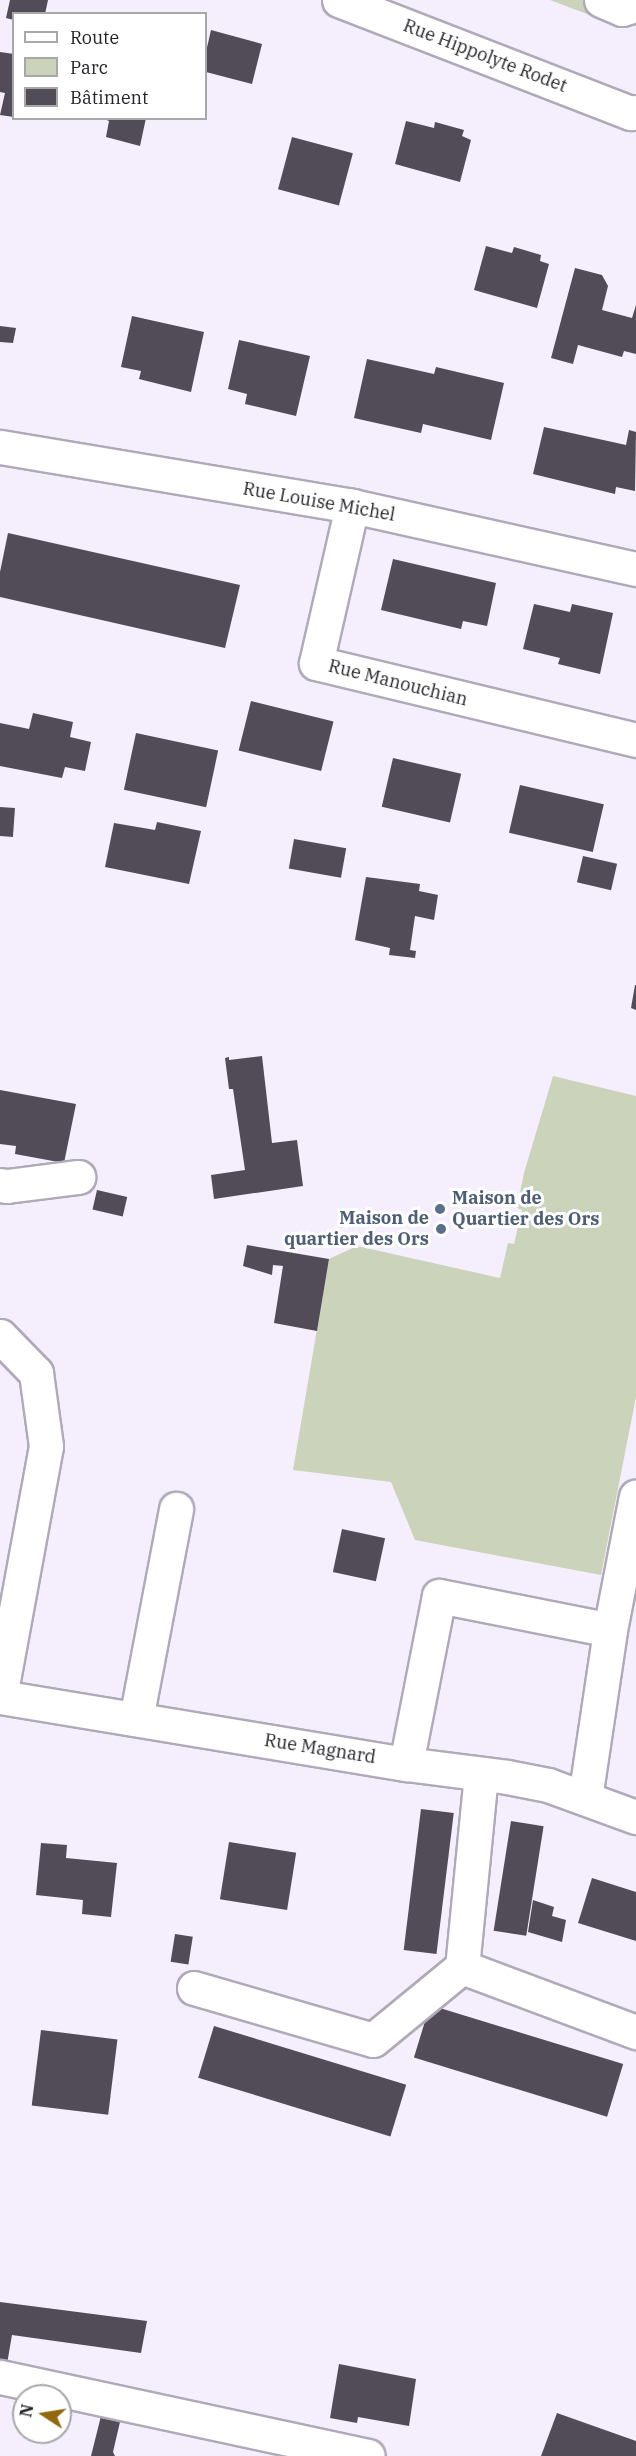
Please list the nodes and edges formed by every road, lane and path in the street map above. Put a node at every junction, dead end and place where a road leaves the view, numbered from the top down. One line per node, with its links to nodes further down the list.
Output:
1 (339, 0): 2 (street, Rue Hippolyte Rodet)
2 (634, 114)
3 (0, 447): 4 (street, Rue Louise Michel)
4 (352, 506): 5 (street, Rue Louise Michel); 6 (street, Rue Manouchian)
5 (636, 569)
6 (636, 740)
7 (78, 1177): 8 (street)
8 (0, 1185)
9 (0, 1336): 13 (street)
10 (636, 1496): 12 (street)
11 (176, 1509): 14 (street)
12 (610, 1630): 15 (street); 17 (street)
13 (0, 1697): 14 (street, Rue Magnard)
14 (136, 1719): 15 (street, Rue Magnard)
15 (406, 1764): 16 (street, Rue Magnard)
16 (481, 1774): 17 (street, Rue Magnard); 19 (street)
17 (585, 1798): 18 (street, Rue Magnard)
18 (636, 1817)
19 (462, 1967): 20 (street); 21 (street)
20 (194, 1988)
21 (636, 2032)
22 (0, 2377): 23 (street)
23 (368, 2456)

